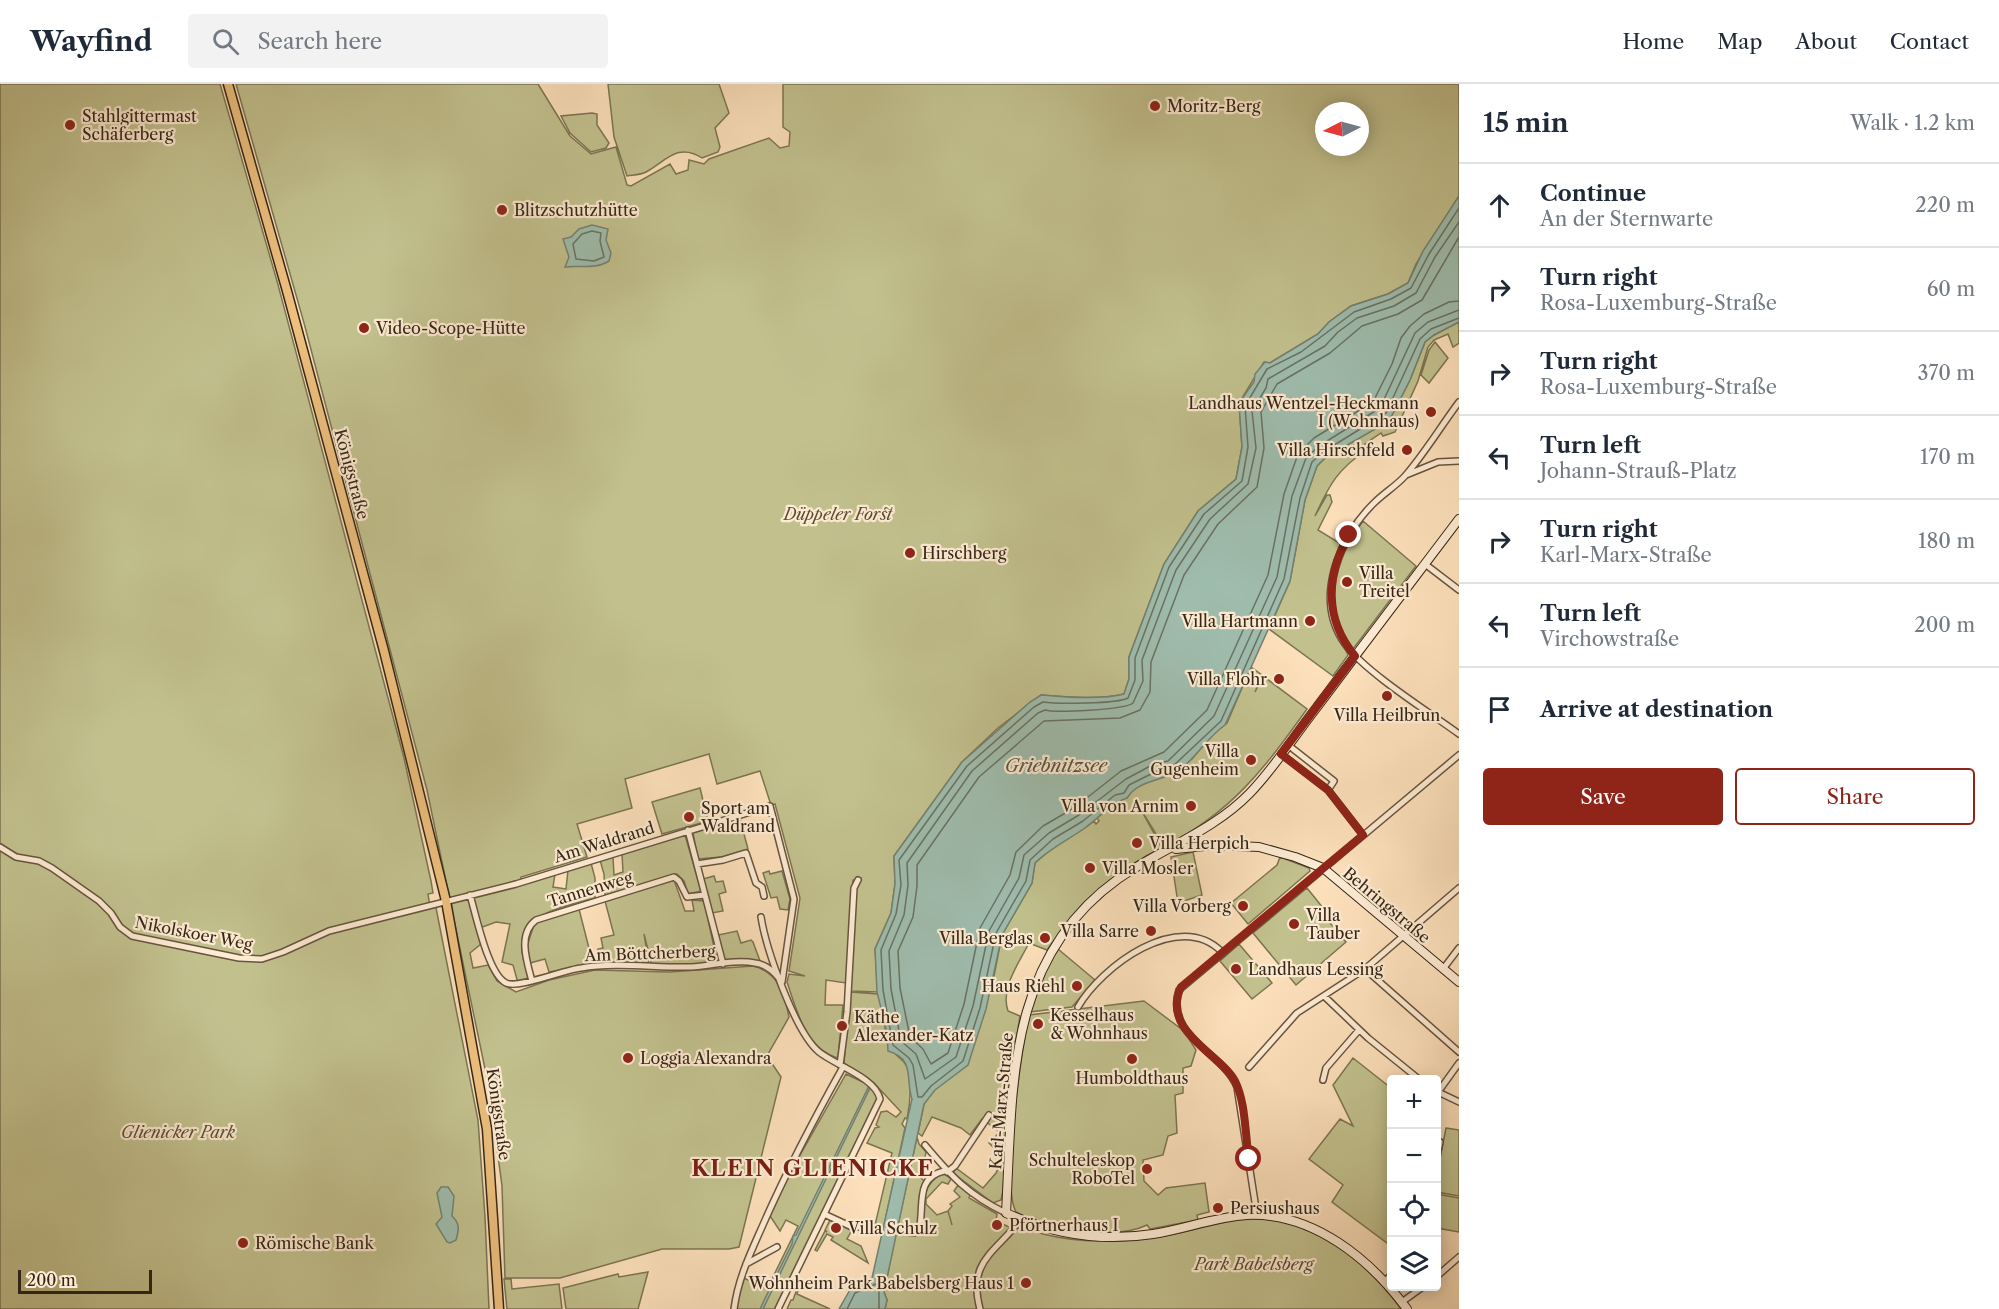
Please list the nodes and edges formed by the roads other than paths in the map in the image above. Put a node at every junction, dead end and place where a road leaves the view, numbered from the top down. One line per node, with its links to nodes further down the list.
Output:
1 (228, 84): 25 (main road, Königstraße)
2 (1459, 402): 4 (street)
3 (1459, 461): 4 (street)
4 (1405, 476): 8 (street)
5 (1459, 519): 6 (street, Karl-Marx-Straße)
6 (1425, 564): 7 (street); 8 (street, Karl-Marx-Straße)
7 (1459, 590)
8 (1355, 656): 9 (street); 10 (street, Karl-Marx-Straße)
9 (1459, 735)
10 (1287, 745): 11 (street, Karl-Marx-Straße); 13 (street)
11 (1281, 754): 13 (street); 17 (street, Karl-Marx-Straße)
12 (1459, 755): 15 (street)
13 (1328, 790): 15 (street)
14 (688, 830): 18 (street); 22 (street, Am Waldrand); 34 (street, Am Waldrand)
15 (1363, 835): 19 (street)
16 (0, 847): 25 (street, Nikolskoer Weg)
17 (1172, 849): 19 (street, Behringstraße); 51 (street, Karl-Marx-Straße)
18 (697, 864): 23 (street); 24 (street)
19 (1323, 868): 27 (street, Behringstraße); 29 (street)
20 (858, 880): 41 (street)
21 (1459, 888): 27 (street)
22 (470, 895): 25 (street, Am Waldrand); 33 (street, Am Böttcherberg)
23 (705, 895): 30 (street); 33 (street, Tannenweg)
24 (764, 896)
25 (443, 902): 65 (main road, Königstraße)
26 (760, 917): 34 (street)
27 (1404, 937): 31 (street); 32 (street, Behringstraße)
28 (1459, 948): 32 (street)
29 (1222, 952): 37 (street); 53 (street)
30 (723, 964): 33 (street, Am Böttcherberg); 34 (street, Am Böttcherberg)
31 (1365, 969): 36 (street); 39 (street)
32 (1443, 969): 35 (street, Behringstraße)
33 (532, 981)
34 (782, 982): 41 (street)
35 (1459, 982)
36 (1324, 996): 38 (street); 42 (street)
37 (1078, 1007)
38 (1359, 1030): 43 (street); 44 (street)
39 (1459, 1052)
40 (1459, 1063): 45 (street)
41 (841, 1066): 52 (street); 59 (street)
42 (1249, 1067)
43 (1414, 1075)
44 (1323, 1080)
45 (1441, 1088)
46 (1441, 1095): 47 (street)
47 (1459, 1102)
48 (989, 1115): 50 (street)
49 (925, 1145): 50 (street)
50 (946, 1171): 51 (street); 56 (street)
51 (1006, 1213): 54 (street)
52 (824, 1215): 55 (street); 67 (street)
53 (1257, 1215): 54 (street); 62 (street)
54 (1021, 1220): 68 (street)
55 (878, 1227)
56 (903, 1232)
57 (777, 1246): 59 (street)
58 (1459, 1257): 60 (street)
59 (746, 1264): 66 (street)
60 (1441, 1273)
61 (1387, 1279): 62 (street)
62 (1384, 1282): 64 (street)
63 (1420, 1291): 64 (street)
64 (1405, 1306)
65 (499, 1309)
66 (734, 1309)
67 (778, 1309)
68 (980, 1309)

